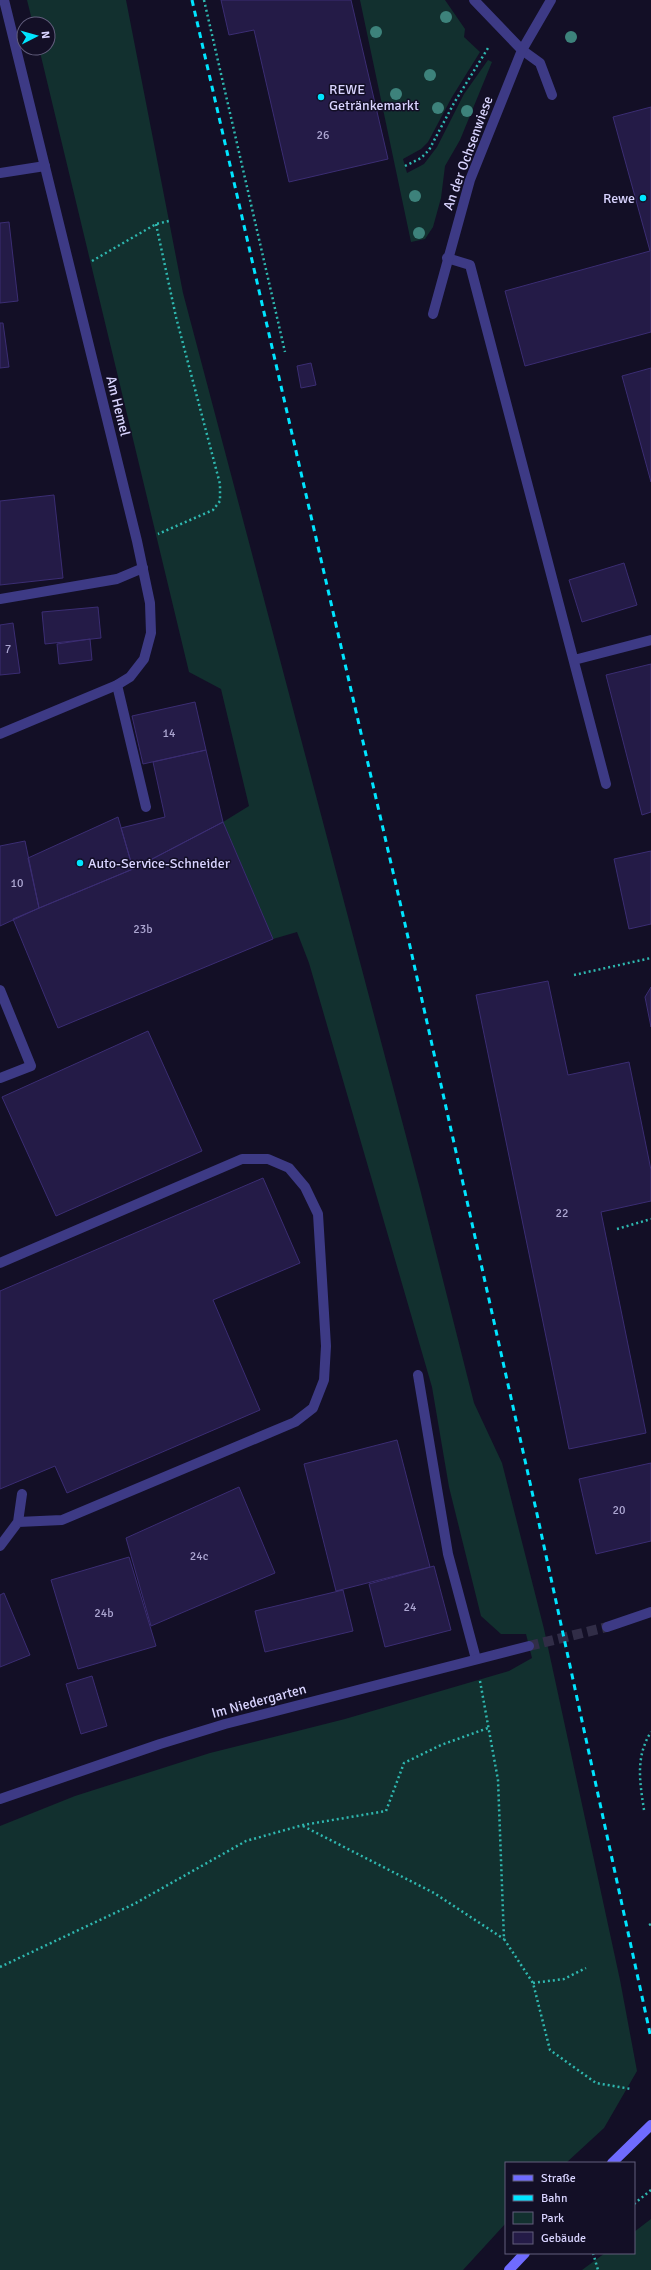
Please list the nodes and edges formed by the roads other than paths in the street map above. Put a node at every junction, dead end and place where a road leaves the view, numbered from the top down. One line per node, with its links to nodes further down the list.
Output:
1 (4, 0): 6 (street, Am Hemel)
2 (474, 0): 4 (street)
3 (551, 0): 4 (street, An der Ochsenwiese)
4 (522, 50): 5 (street); 8 (street, An der Ochsenwiese)
5 (552, 95)
6 (45, 166): 7 (street); 10 (street, Am Hemel)
7 (0, 173)
8 (447, 258): 9 (street, An der Ochsenwiese); 13 (street)
9 (433, 314)
10 (142, 568): 11 (street); 14 (street, Am Hemel)
11 (0, 599)
12 (651, 640): 13 (street)
13 (574, 660): 16 (street)
14 (117, 685): 15 (street, Am Hemel); 17 (street)
15 (0, 734)
16 (606, 784)
17 (146, 807)
18 (0, 990): 19 (street)
19 (0, 1078)
20 (0, 1263): 23 (street)
21 (418, 1375): 28 (street)
22 (22, 1494): 23 (street)
23 (18, 1522): 24 (street)
24 (0, 1546)
25 (651, 1612): 26 (street)
26 (607, 1627)
27 (529, 1646): 28 (street, Im Niedergarten)
28 (476, 1659): 29 (street, Im Niedergarten)
29 (0, 1799)
30 (651, 2125): 31 (main road)
31 (613, 2162)
32 (524, 2254): 33 (main road)
33 (509, 2270)

